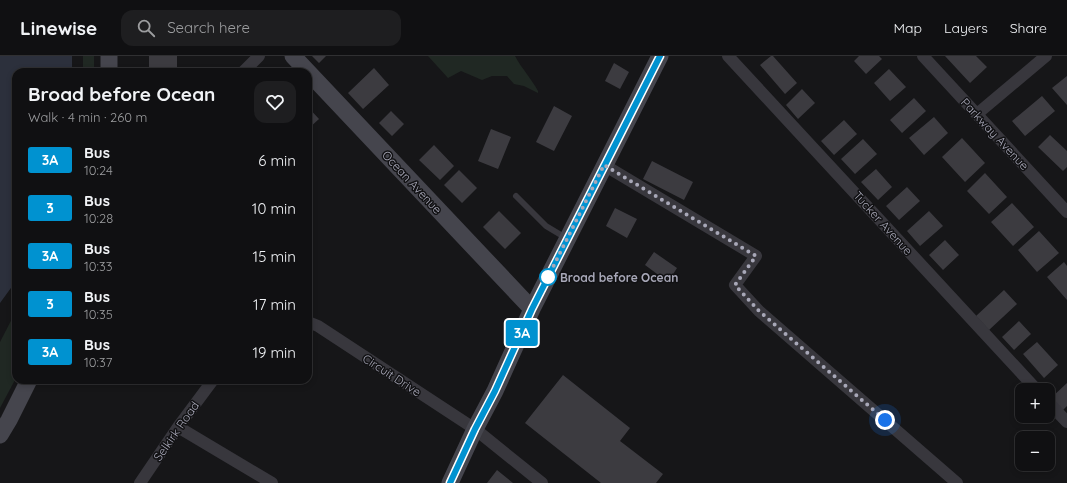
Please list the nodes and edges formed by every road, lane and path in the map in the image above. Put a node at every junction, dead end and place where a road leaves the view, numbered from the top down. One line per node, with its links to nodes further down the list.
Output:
1 (109, 56): 8 (main road)
2 (259, 56): 9 (street)
3 (293, 56): 10 (main road, Ocean Avenue)
4 (660, 56): 13 (main road)
5 (728, 56): 19 (street, Tucker Avenue)
6 (923, 56): 12 (street, Parkway Avenue)
7 (1046, 56): 12 (street)
8 (109, 68)
9 (247, 68)
10 (304, 68)
11 (312, 76): 17 (main road, Ocean Avenue)
12 (977, 114): 15 (street, Parkway Avenue)
13 (604, 165): 16 (main road); 31 (street)
14 (516, 196): 16 (lane)
15 (1067, 212)
16 (567, 239): 17 (main road)
17 (532, 309): 25 (main road)
18 (312, 324): 25 (street, Circuit Drive)
19 (1031, 383)
20 (27, 384): 26 (main road)
21 (210, 384): 24 (street, Selkirk Road)
22 (1055, 409): 23 (street)
23 (1067, 422)
24 (178, 427): 27 (street, Selkirk Road); 28 (street)
25 (475, 429): 29 (main road); 30 (street, Circuit Drive)
26 (0, 435)
27 (140, 483)
28 (272, 483)
29 (450, 483)
30 (542, 483)
31 (957, 483)

